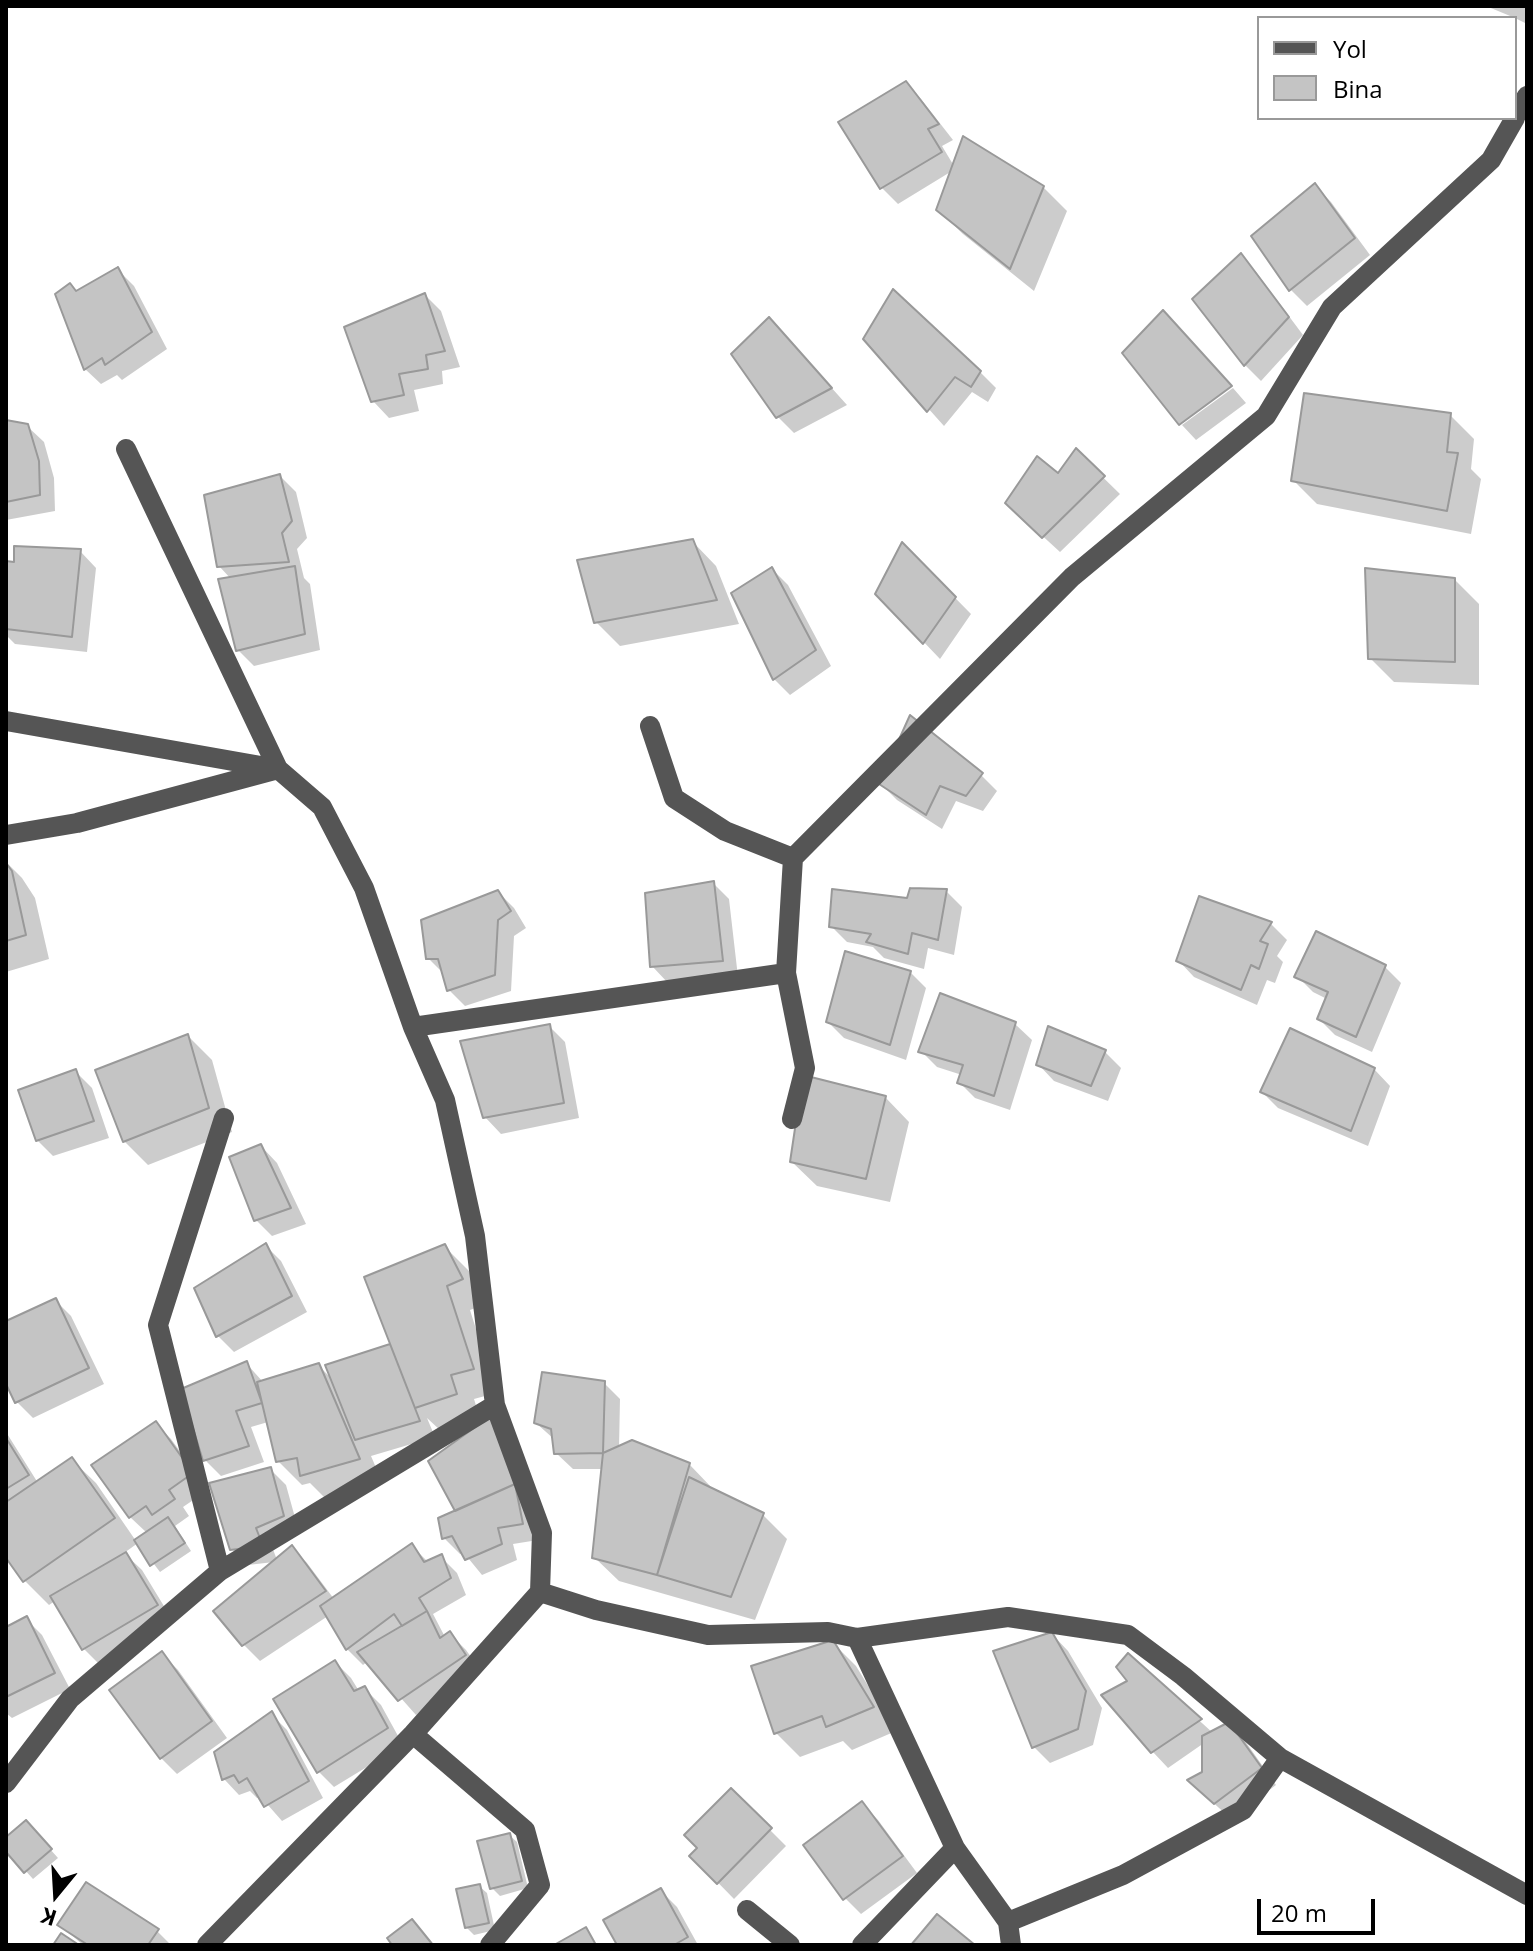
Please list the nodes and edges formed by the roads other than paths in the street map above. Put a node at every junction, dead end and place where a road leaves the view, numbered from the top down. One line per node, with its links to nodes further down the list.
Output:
1 (1527, 96): 2 (street)
2 (1517, 114)
3 (1514, 120): 9 (street)
4 (126, 449): 7 (street)
5 (6, 721): 7 (street)
6 (650, 726): 9 (street)
7 (278, 769): 8 (street); 11 (street)
8 (6, 835)
9 (793, 858): 10 (street)
10 (786, 973): 11 (street); 13 (street)
11 (413, 1027): 14 (street)
12 (224, 1118): 15 (street)
13 (792, 1119)
14 (495, 1405): 15 (street); 16 (street)
15 (220, 1571): 20 (street)
16 (540, 1592): 17 (street); 18 (street)
17 (857, 1638): 19 (street); 21 (street)
18 (413, 1734): 25 (street); 26 (street)
19 (1280, 1758): 22 (street); 24 (street)
20 (7, 1780)
21 (955, 1848): 24 (street); 28 (street)
22 (1527, 1895)
23 (747, 1910): 27 (street)
24 (1008, 1922): 29 (street)
25 (207, 1945)
26 (490, 1945)
27 (790, 1945)
28 (862, 1945)
29 (1011, 1945)

